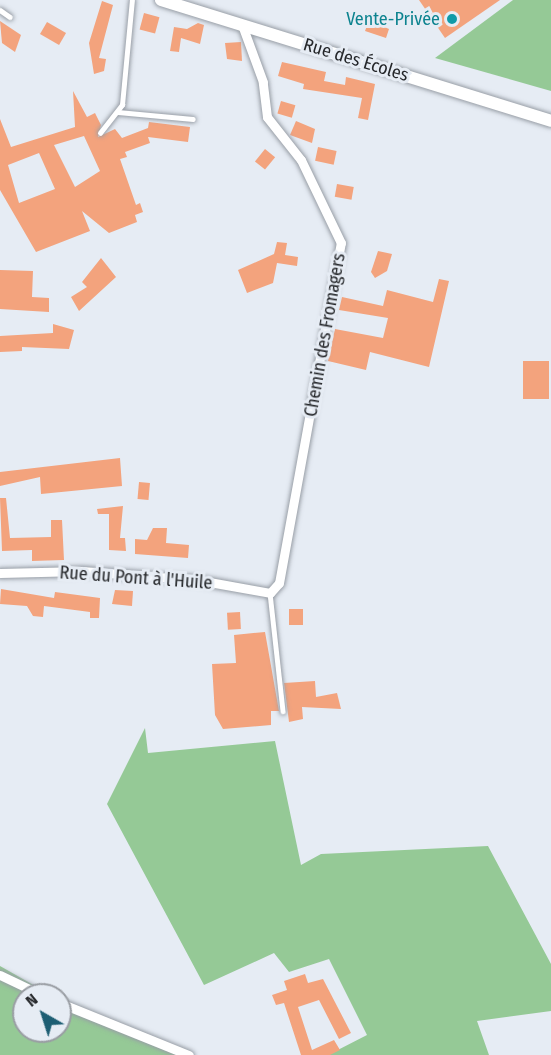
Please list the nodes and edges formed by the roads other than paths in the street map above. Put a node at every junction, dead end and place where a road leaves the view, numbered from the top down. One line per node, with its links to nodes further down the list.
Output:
1 (132, 0): 6 (lane)
2 (161, 0): 5 (street, Rue des Écoles)
3 (0, 10): 4 (lane)
4 (10, 17)
5 (242, 25): 8 (street, Rue des Écoles); 11 (street, Chemin des Fromagers)
6 (118, 112): 7 (lane); 9 (lane)
7 (193, 119)
8 (551, 121)
9 (100, 133)
10 (0, 573): 11 (street, Rue du Pont à l'Huile)
11 (270, 593): 12 (lane)
12 (283, 711)
13 (0, 975): 14 (street)
14 (17, 983)
15 (72, 1008): 16 (street)
16 (189, 1055)

